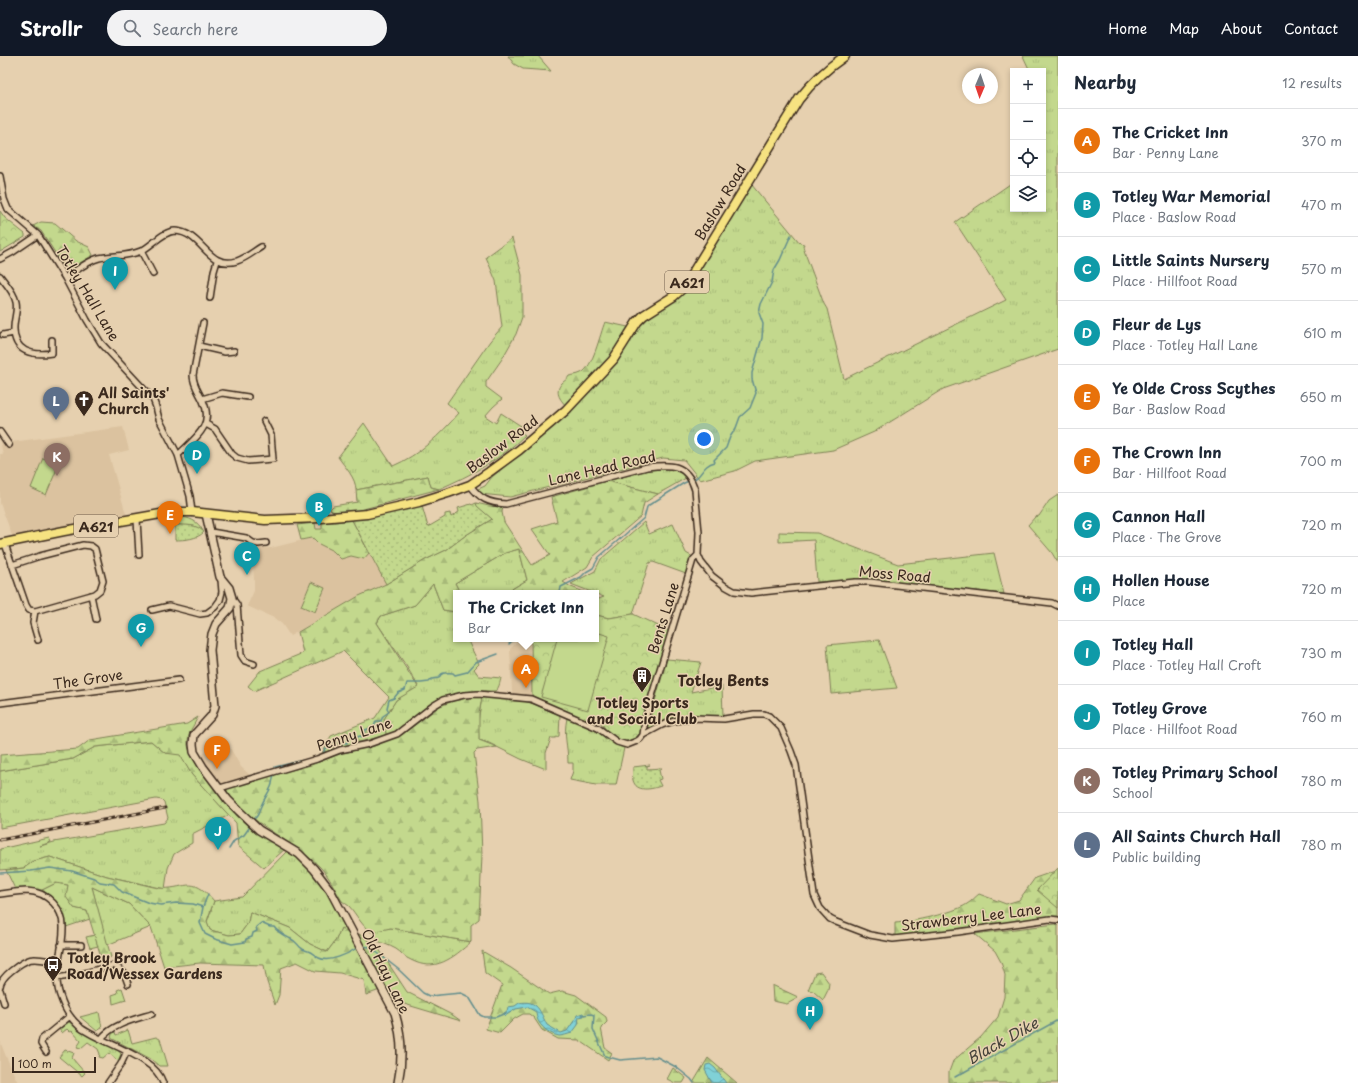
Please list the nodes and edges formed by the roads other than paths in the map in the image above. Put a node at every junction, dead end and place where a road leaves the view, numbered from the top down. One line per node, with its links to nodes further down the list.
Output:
1 (845, 56): 25 (main road, Baslow Road / A621)
2 (0, 176): 3 (street, Totley Hall Lane)
3 (38, 234): 6 (street); 10 (street, Totley Hall Lane)
4 (261, 247): 7 (street)
5 (141, 251): 7 (street); 8 (street); 10 (street)
6 (0, 259)
7 (217, 261): 11 (street)
8 (153, 274)
9 (0, 276): 13 (street)
10 (65, 278): 24 (street, Totley Hall Lane)
11 (210, 298)
12 (203, 323): 16 (street)
13 (14, 333): 14 (street); 15 (street)
14 (3, 335)
15 (52, 340)
16 (199, 346): 17 (street); 19 (street)
17 (234, 351)
18 (248, 397): 19 (street)
19 (202, 399): 21 (street)
20 (264, 421): 21 (street)
21 (206, 424): 24 (street)
22 (0, 432): 23 (street)
23 (9, 445)
24 (178, 455): 26 (street, Totley Hall Lane)
25 (470, 484): 27 (main road, Baslow Road / A621); 33 (street, Lane Head Road)
26 (192, 512): 27 (main road, Baslow Road / A621); 28 (main road, Baslow Road / A621)
27 (206, 514): 29 (street)
28 (137, 519): 31 (main road, Baslow Road / A621); 32 (street)
29 (211, 532): 30 (street); 35 (street)
30 (266, 543)
31 (2, 544): 34 (street)
32 (139, 554)
33 (698, 555): 38 (street, Moss Road); 46 (street, Bents Lane)
34 (12, 565): 36 (street); 40 (street)
35 (220, 577): 37 (street); 39 (street)
36 (91, 595): 40 (street); 41 (street)
37 (232, 598): 43 (street); 47 (street, Old Hay Lane)
38 (1058, 606)
39 (152, 610)
40 (35, 611): 42 (street)
41 (96, 619)
42 (38, 640)
43 (254, 664)
44 (179, 680): 45 (street, The Grove)
45 (0, 703)
46 (642, 736): 47 (street, Penny Lane); 49 (street, Strawberry Lee Lane)
47 (220, 788): 65 (street, Old Hay Lane)
48 (0, 894): 50 (street)
49 (1058, 920)
50 (61, 945): 51 (street); 52 (street)
51 (81, 945)
52 (57, 962): 53 (street); 55 (street)
53 (56, 978): 54 (street); 59 (street)
54 (128, 984)
55 (0, 986)
56 (0, 990): 57 (street)
57 (4, 1003)
58 (152, 1014): 60 (street)
59 (70, 1016): 60 (street); 62 (street)
60 (101, 1039): 61 (street)
61 (127, 1051): 63 (street); 64 (street)
62 (46, 1052)
63 (108, 1083)
64 (163, 1083)
65 (398, 1083)

